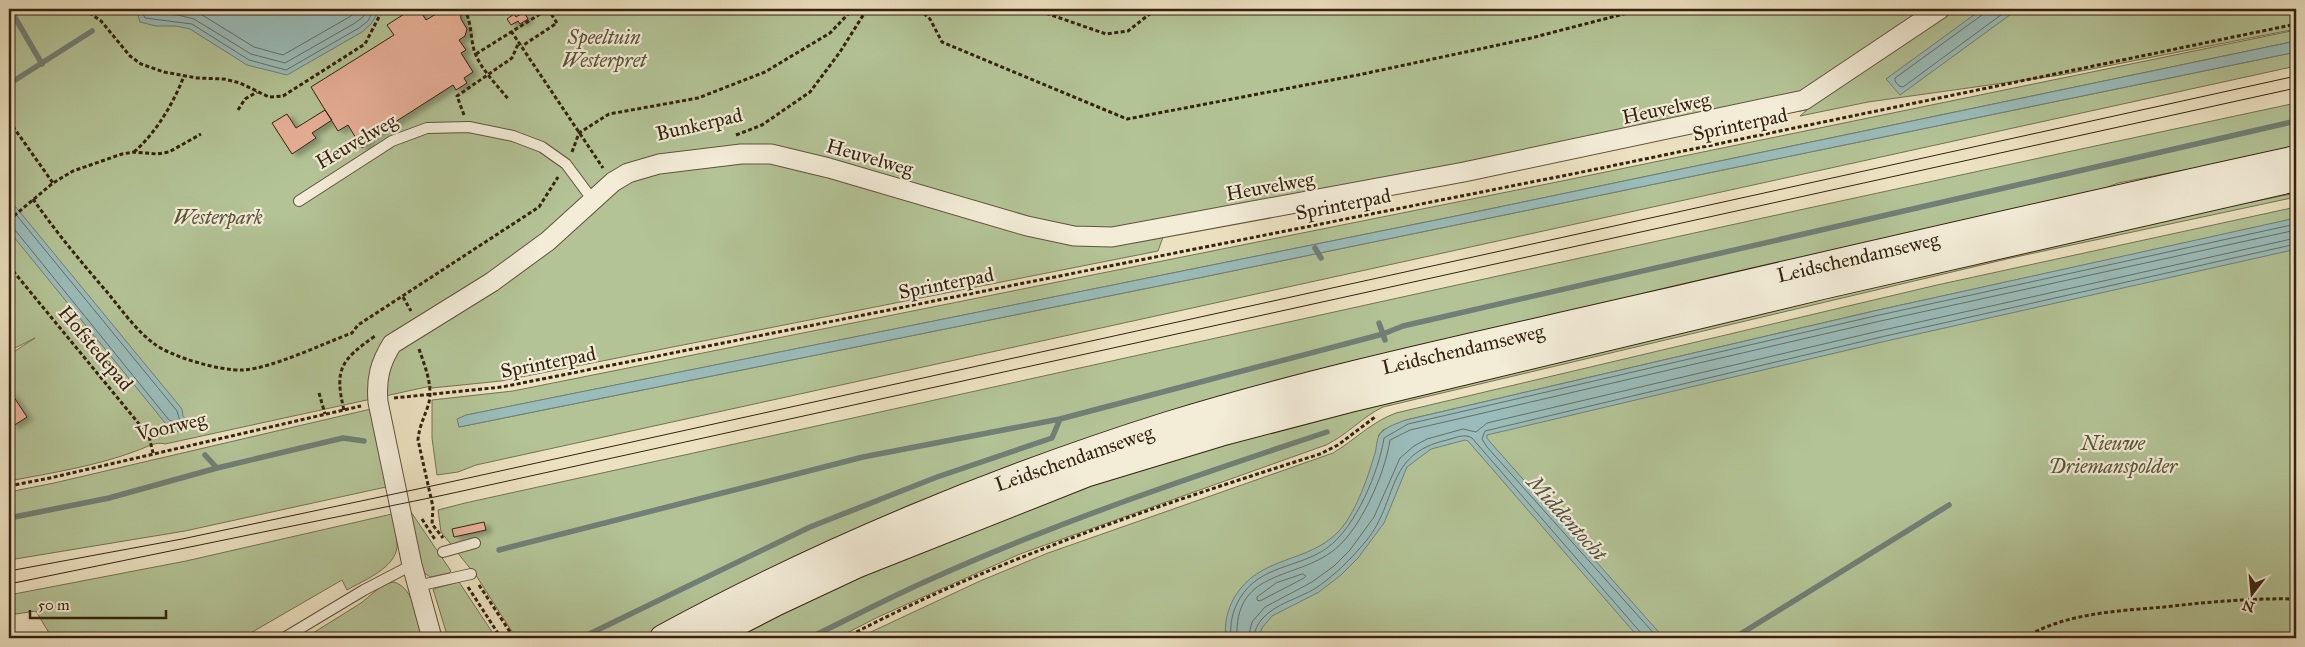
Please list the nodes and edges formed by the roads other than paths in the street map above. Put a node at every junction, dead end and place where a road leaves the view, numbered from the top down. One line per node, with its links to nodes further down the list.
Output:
1 (1940, 9): 4 (street, Heuvelweg)
2 (2296, 159): 15 (main road, Leidschendamseweg)
3 (2296, 178): 16 (main road, Leidschendamseweg)
4 (592, 199): 5 (lane, Heuvelweg); 8 (street, Heuvelweg)
5 (299, 200)
6 (475, 543): 7 (lane)
7 (443, 552)
8 (412, 565): 10 (street); 13 (lane)
9 (471, 574): 10 (lane)
10 (418, 586): 14 (street)
11 (20, 638): 12 (lane)
12 (24, 638)
13 (284, 638)
14 (432, 638)
15 (663, 638)
16 (707, 638)

